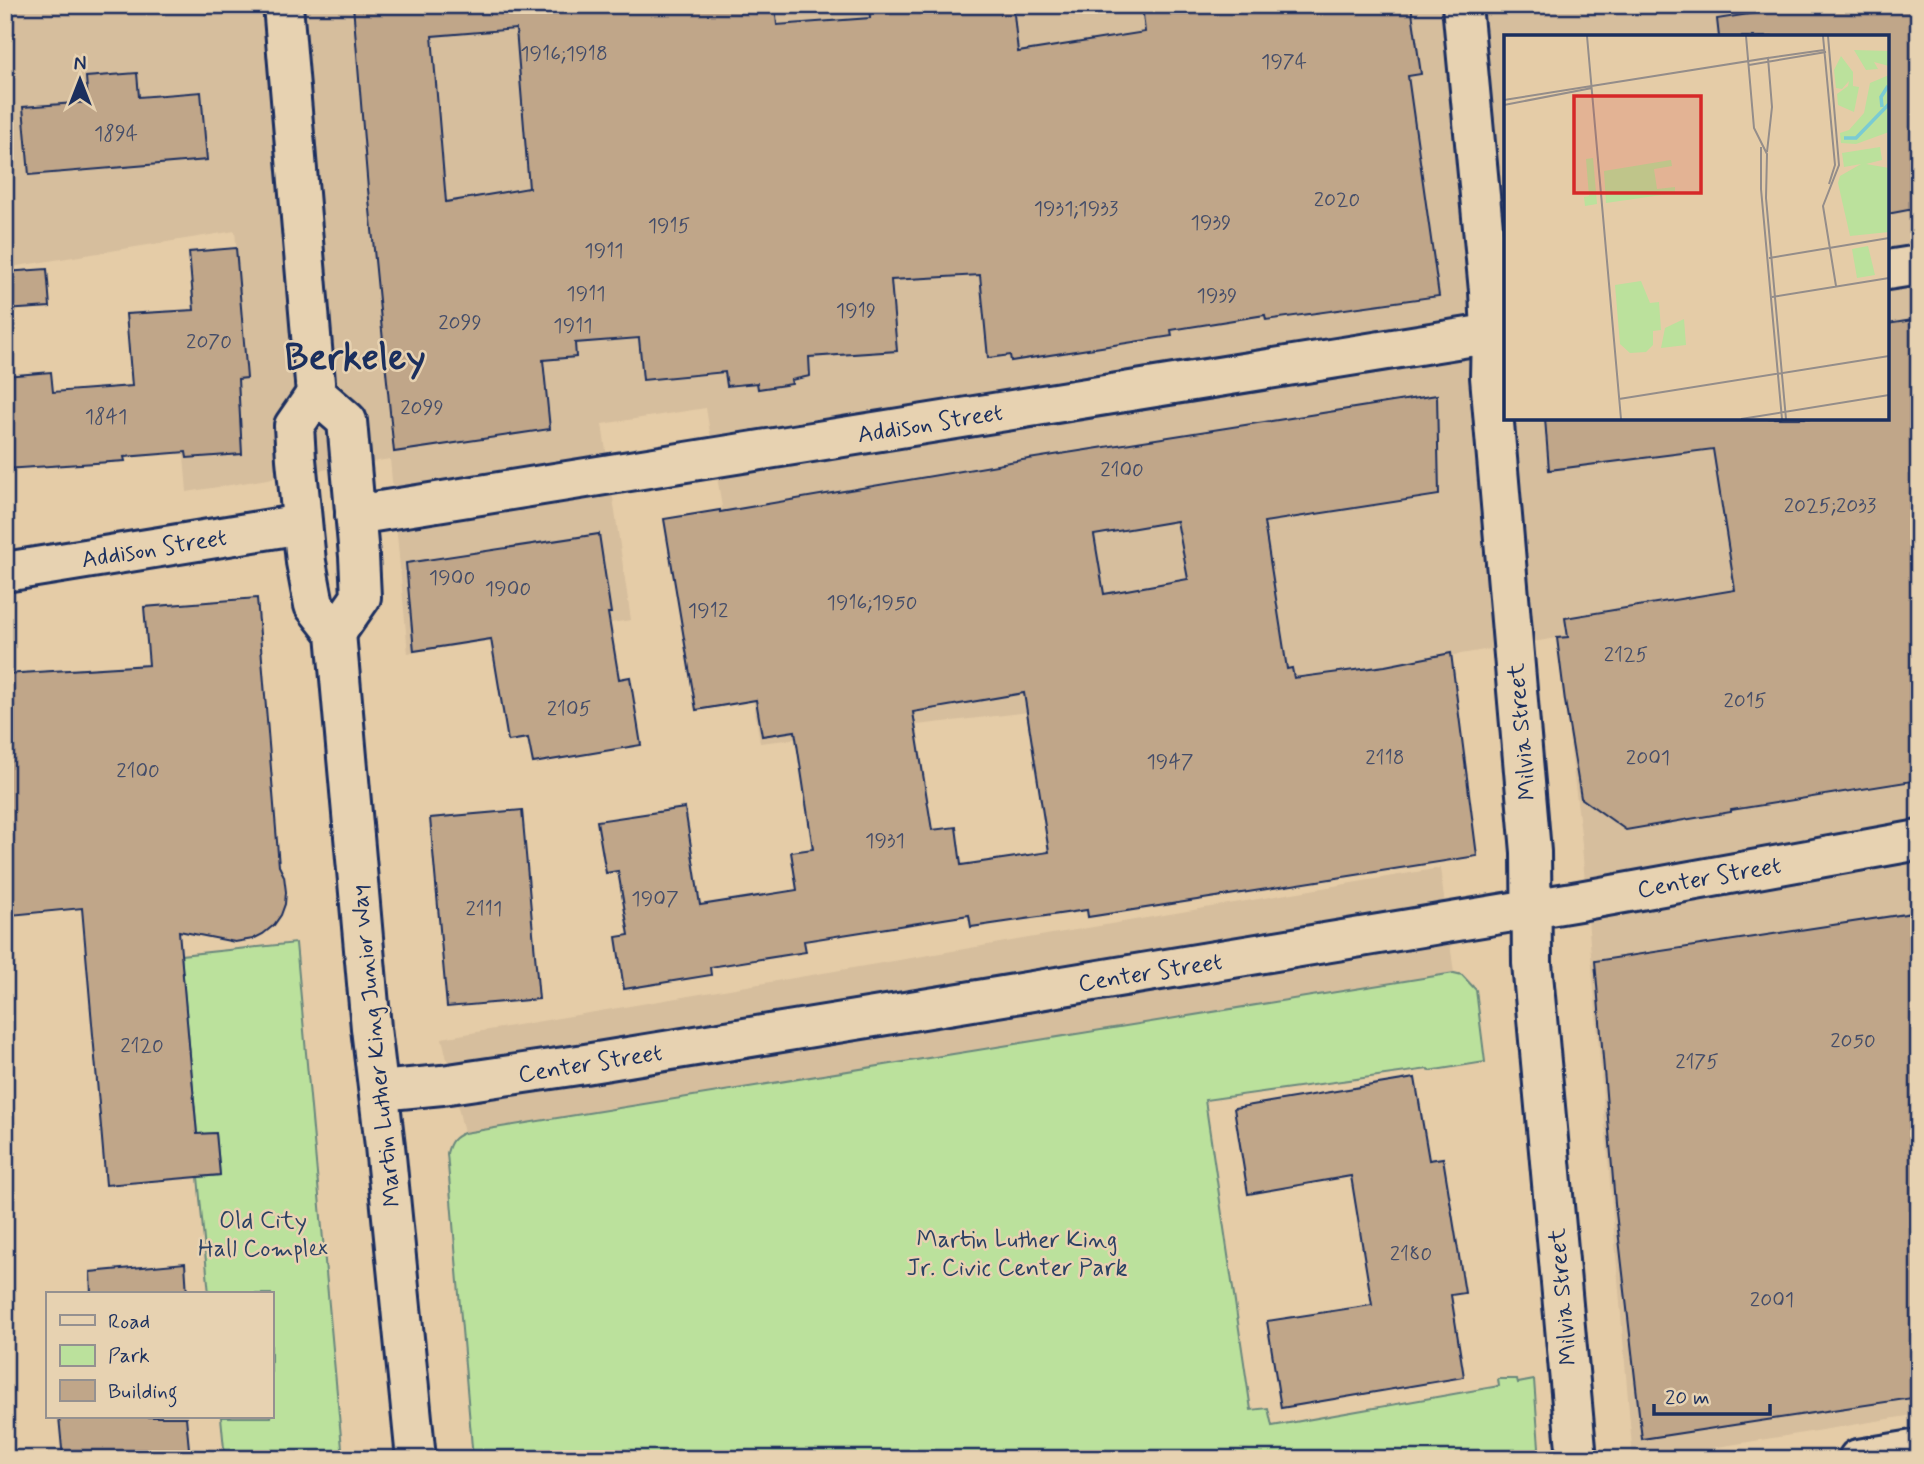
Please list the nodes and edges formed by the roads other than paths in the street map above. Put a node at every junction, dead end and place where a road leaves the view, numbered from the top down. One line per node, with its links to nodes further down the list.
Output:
1 (283, 5): 6 (street)
2 (1462, 5): 5 (street, Milvia Street)
3 (1919, 265): 4 (street)
4 (1889, 270)
5 (1499, 332): 7 (street, Addison Street); 12 (street, Milvia Street)
6 (316, 394): 7 (street); 8 (street)
7 (355, 515): 10 (street)
8 (302, 524): 9 (street, Addison Street); 10 (street)
9 (5, 572)
10 (336, 633): 13 (street, Martin Luther King Junior Way)
11 (1919, 840): 12 (street, Center Street)
12 (1532, 908): 13 (street, Center Street); 16 (street, Milvia Street)
13 (379, 1091): 15 (street, Martin Luther King Junior Way)
14 (1919, 1449): 17 (street)
15 (416, 1459)
16 (1577, 1459)
17 (1858, 1459)

